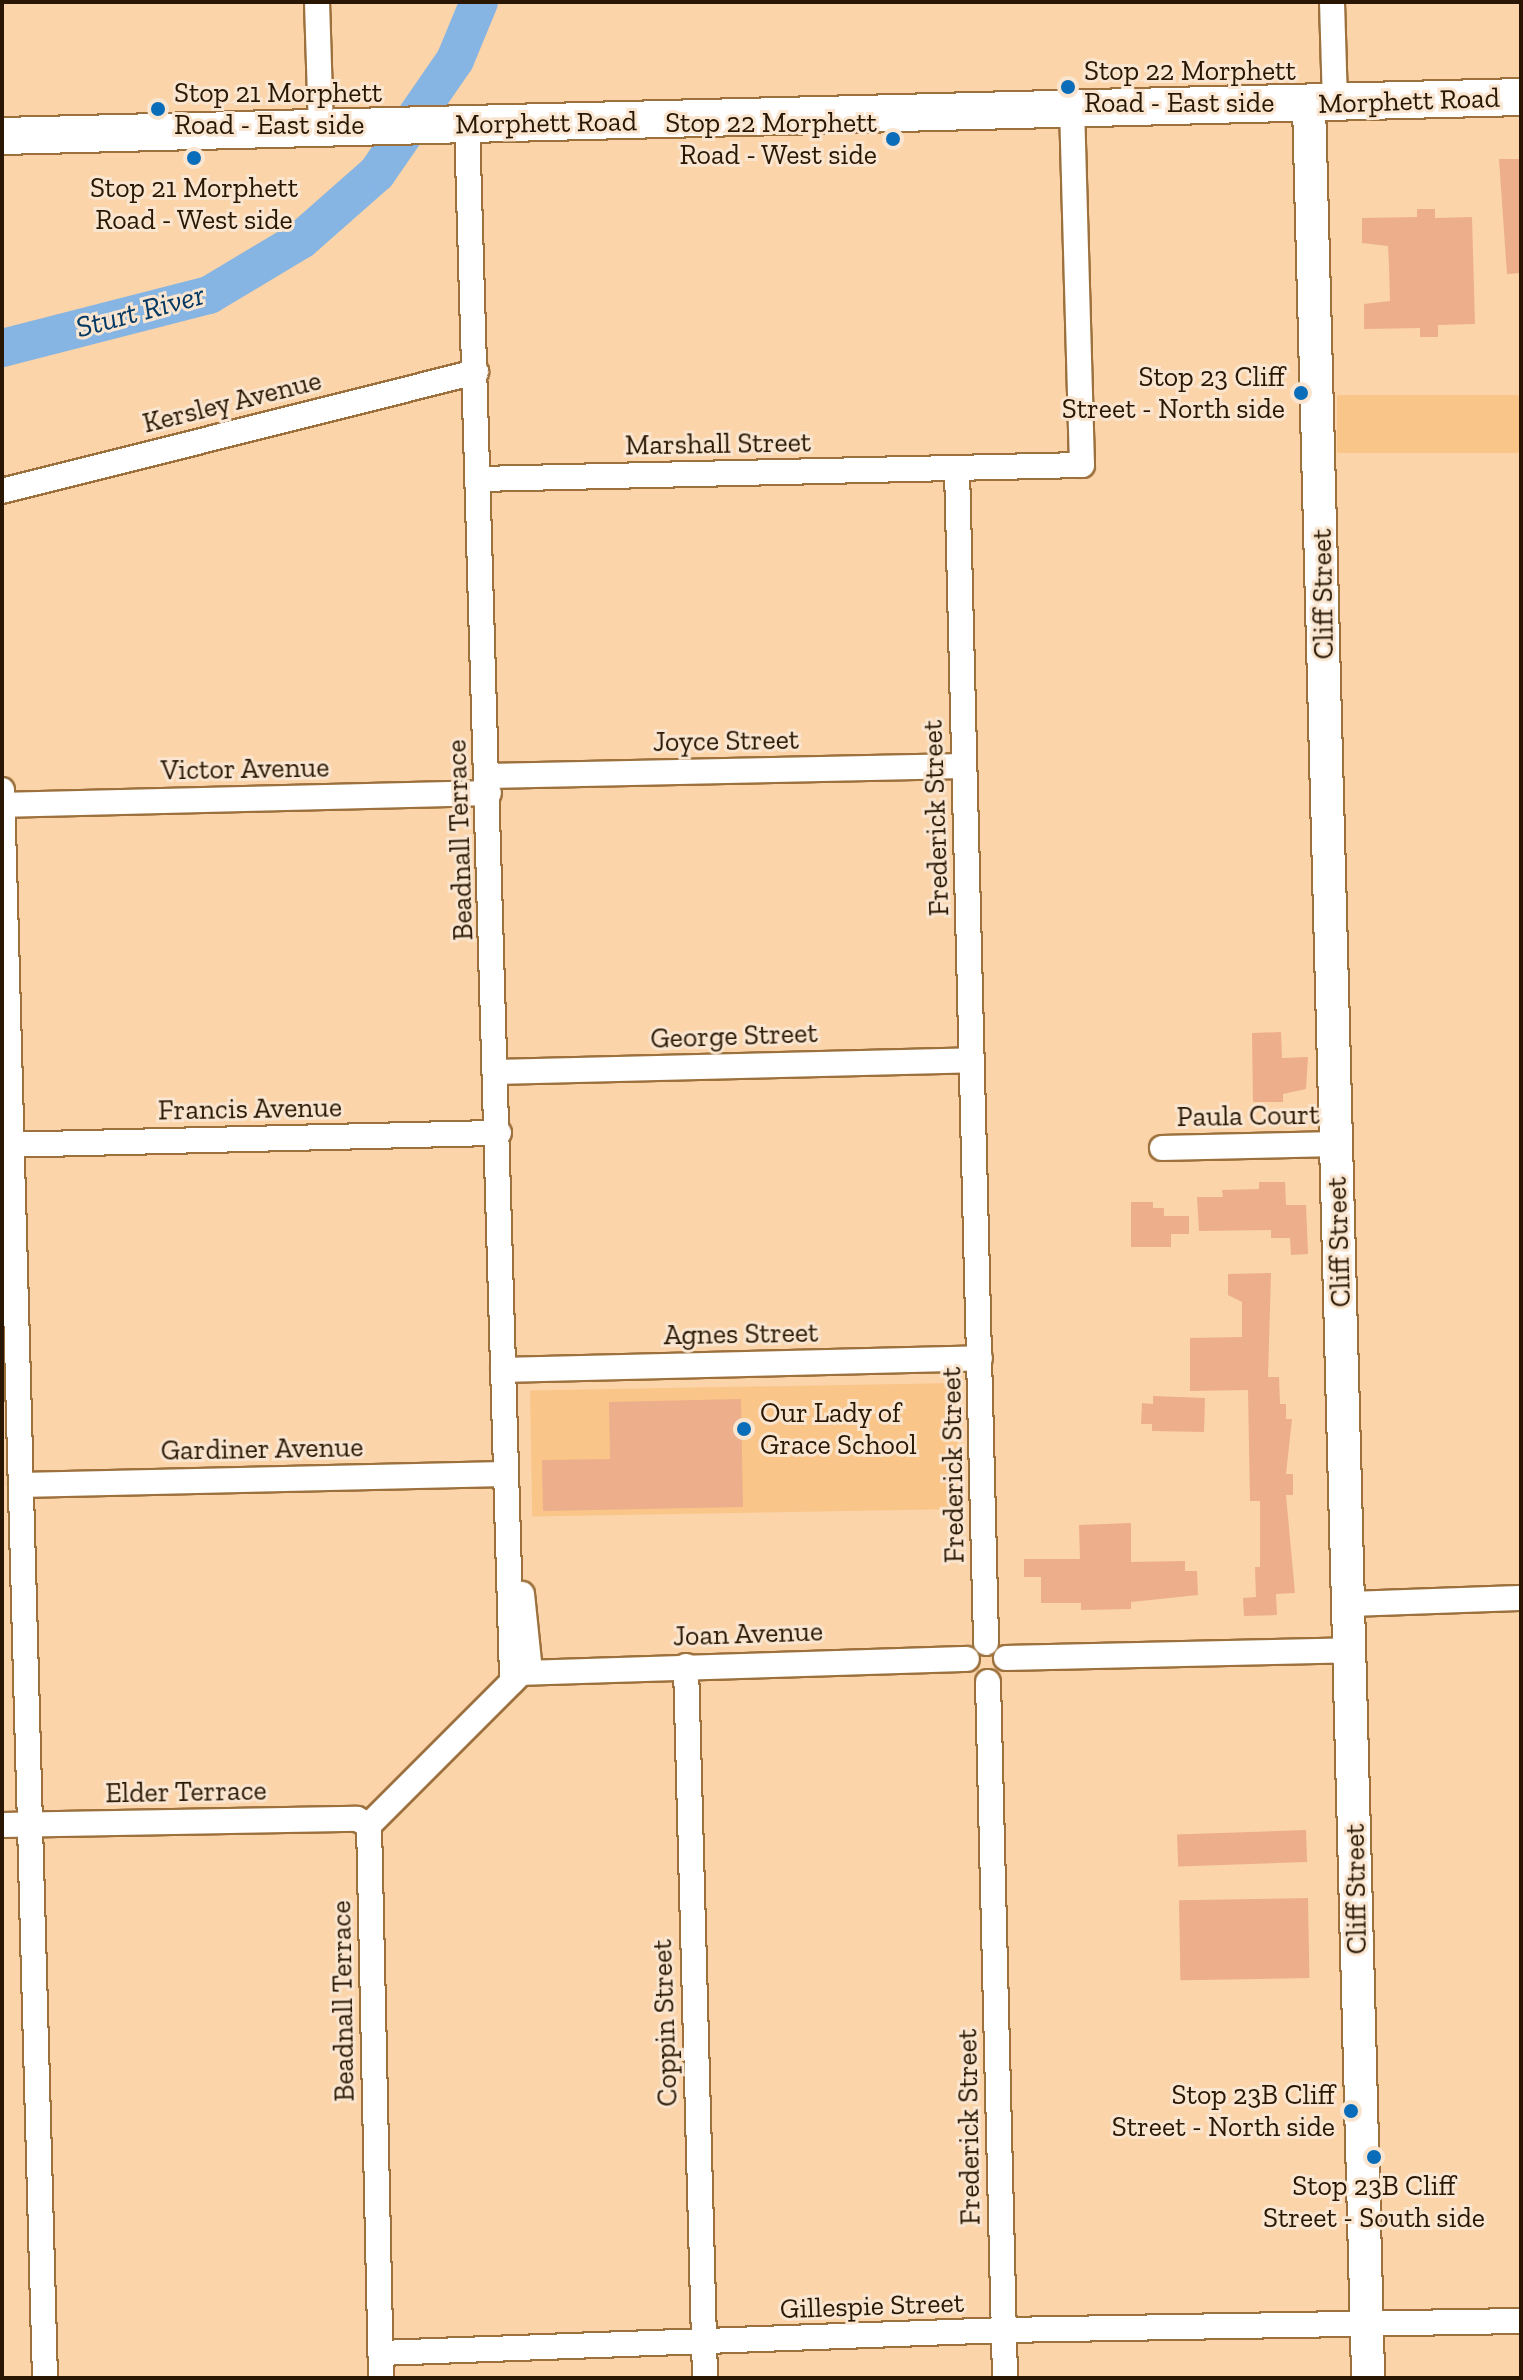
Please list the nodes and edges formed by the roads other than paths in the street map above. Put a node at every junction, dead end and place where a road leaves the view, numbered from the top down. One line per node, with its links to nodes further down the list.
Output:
1 (317, 2): 7 (street)
2 (1332, 2): 4 (street)
3 (1521, 97): 4 (main road, Morphett Road)
4 (1322, 105): 5 (main road, Morphett Road); 20 (street, Cliff Street)
5 (1072, 112): 6 (main road, Morphett Road); 10 (street)
6 (456, 125): 7 (main road, Morphett Road); 9 (street, Beadnall Terrace)
7 (321, 129): 8 (main road, Morphett Road)
8 (2, 136)
9 (476, 372): 11 (street, Beadnall Terrace); 12 (street, Kersley Avenue)
10 (957, 469): 11 (street, Marshall Street); 13 (street, Frederick Street)
11 (479, 479): 14 (street, Beadnall Terrace)
12 (2, 491)
13 (964, 766): 14 (street, Joyce Street); 17 (street, Frederick Street)
14 (488, 785): 16 (street, Victor Avenue); 18 (street, Beadnall Terrace)
15 (2, 790): 16 (street)
16 (2, 805): 21 (street)
17 (972, 1060): 18 (street, George Street); 23 (street, Frederick Street)
18 (497, 1072): 19 (street, Beadnall Terrace)
19 (499, 1133): 21 (street, Francis Avenue); 24 (street, Beadnall Terrace)
20 (1336, 1144): 22 (street, Paula Court); 28 (street, Cliff Street)
21 (6, 1145): 26 (street)
22 (1162, 1148)
23 (980, 1358): 24 (street, Agnes Street); 30 (street, Frederick Street)
24 (503, 1370): 25 (street, Beadnall Terrace)
25 (504, 1474): 26 (street, Gardiner Avenue); 33 (street, Beadnall Terrace)
26 (21, 1485): 35 (street)
27 (1521, 1598): 28 (street)
28 (1348, 1604): 29 (street, Cliff Street)
29 (1350, 1650): 31 (street); 39 (street, Cliff Street)
30 (977, 1651): 31 (street); 32 (street, Joan Avenue); 34 (street)
31 (1006, 1658): 34 (street)
32 (686, 1666): 33 (street, Joan Avenue); 41 (street, Coppin Street)
33 (521, 1676): 37 (street)
34 (988, 1682): 40 (street, Frederick Street)
35 (27, 1824): 36 (street, Elder Terrace); 37 (street, Elder Terrace); 43 (street)
36 (2, 1825)
37 (369, 1825): 42 (street, Beadnall Terrace)
38 (1521, 2321): 39 (street, Gillespie Street)
39 (1367, 2325): 40 (street, Gillespie Street); 47 (street, Cliff Street)
40 (1004, 2330): 41 (street, Gillespie Street); 46 (street, Frederick Street)
41 (704, 2343): 42 (street, Gillespie Street); 45 (street, Coppin Street)
42 (381, 2353): 44 (street, Beadnall Terrace)
43 (45, 2378)
44 (381, 2378)
45 (705, 2378)
46 (1005, 2378)
47 (1368, 2378)

